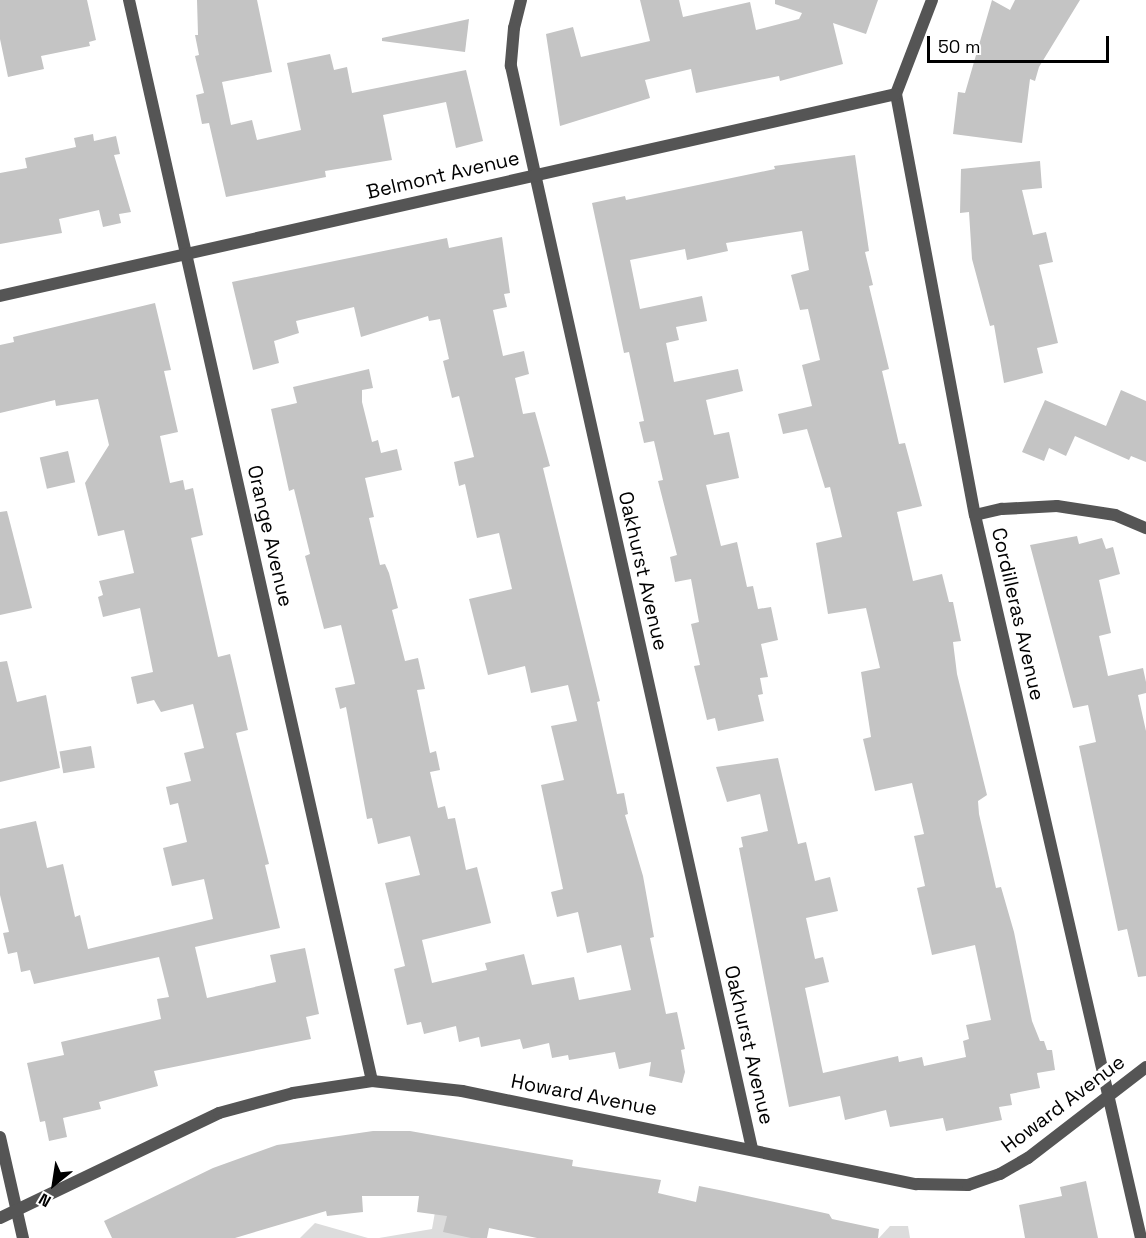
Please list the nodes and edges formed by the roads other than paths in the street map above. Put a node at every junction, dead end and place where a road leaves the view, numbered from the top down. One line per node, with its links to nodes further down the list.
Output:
1 (129, 0): 6 (street, Orange Avenue)
2 (521, 0): 5 (street, Oakhurst Avenue)
3 (932, 0): 4 (street)
4 (896, 94): 5 (street, Belmont Avenue); 8 (street, Cordilleras Avenue)
5 (535, 174): 6 (street, Belmont Avenue); 14 (street, Oakhurst Avenue)
6 (187, 254): 7 (street, Belmont Avenue); 11 (street, Orange Avenue)
7 (0, 296)
8 (975, 515): 9 (street); 12 (street, Cordilleras Avenue)
9 (1146, 528)
10 (1146, 1067): 12 (street, Howard Avenue)
11 (372, 1081): 14 (street, Howard Avenue); 15 (street, Howard Avenue)
12 (1107, 1095): 14 (street, Howard Avenue); 18 (street, Cordilleras Avenue)
13 (0, 1137): 15 (street)
14 (752, 1149)
15 (16, 1210): 16 (street, Howard Avenue); 17 (street)
16 (0, 1218)
17 (22, 1238)
18 (1141, 1238)

